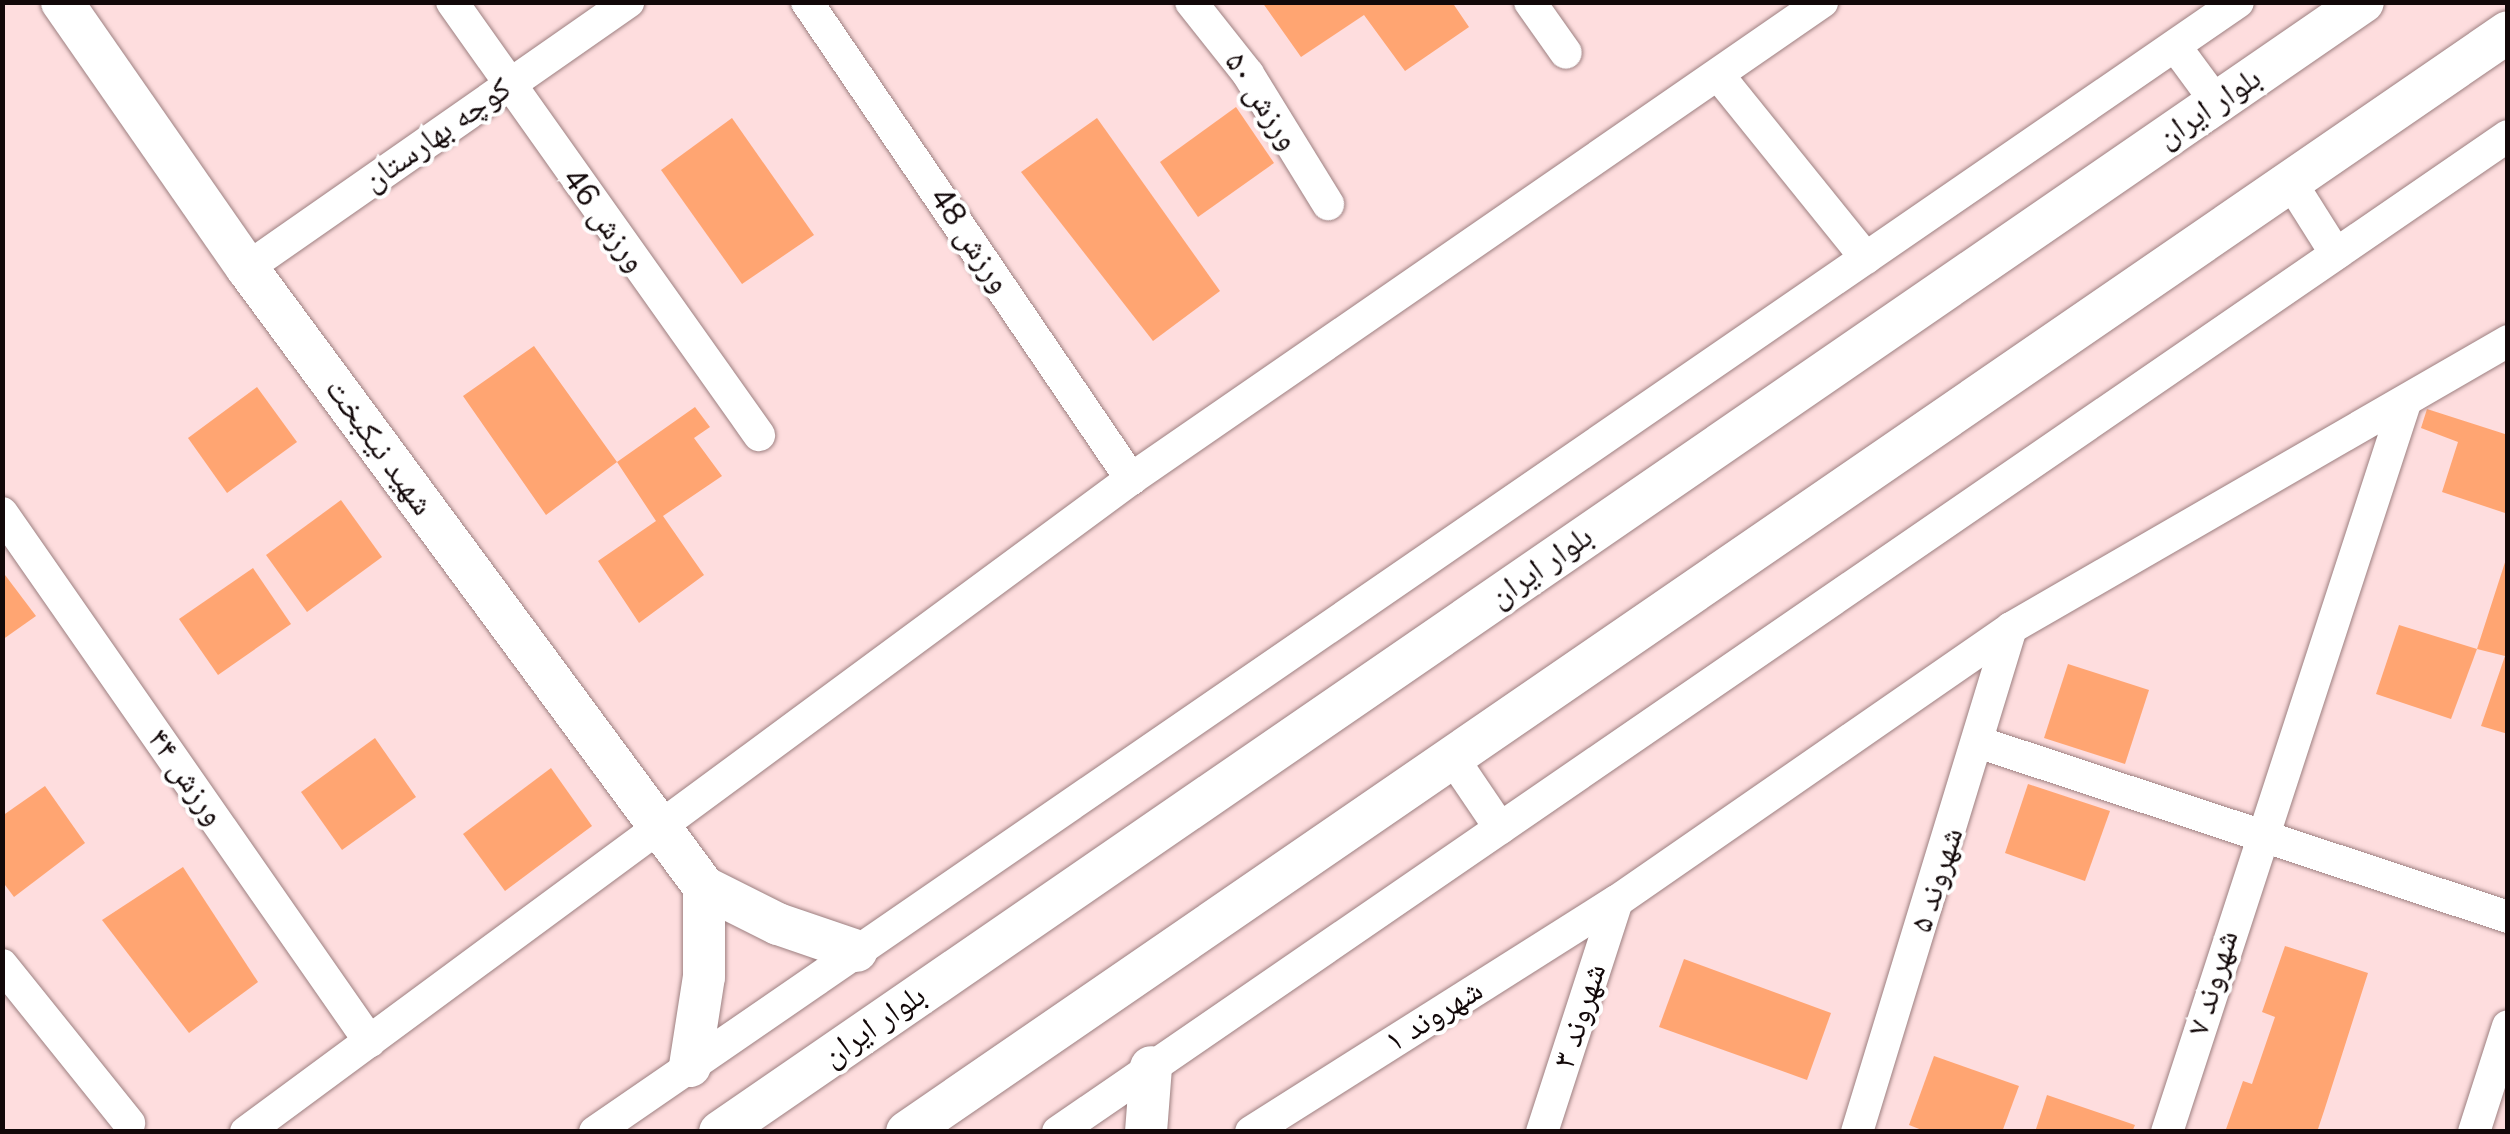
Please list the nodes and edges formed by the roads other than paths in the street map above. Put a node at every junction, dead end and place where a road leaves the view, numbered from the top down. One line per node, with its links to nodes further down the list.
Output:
1 (62, 2): 21 (street, شهید نیکبخت)
2 (452, 2): 14 (street, ورزش 46)
3 (628, 2): 14 (street, کوچه بهارستان)
4 (807, 2): 25 (street, ورزش 48)
5 (1191, 2): 18 (street, ورزش ۵٠)
6 (1530, 2): 12 (street)
7 (1822, 2): 13 (street)
8 (2238, 2): 11 (street)
9 (2363, 2): 15 (street, بلوار ایران)
10 (2508, 32): 17 (street)
11 (2175, 46): 15 (street); 20 (street)
12 (1566, 53)
13 (1719, 76): 20 (street); 25 (street)
14 (508, 86): 21 (street, کوچه بهارستان); 24 (street, ورزش 46)
15 (2217, 103): 45 (street, بلوار ایران)
16 (2508, 136): 19 (street)
17 (2290, 182): 19 (street); 29 (street)
18 (1328, 204)
19 (2336, 254): 30 (street)
20 (1866, 258): 36 (street)
21 (247, 268): 31 (street, شهید نیکبخت)
22 (2508, 341): 23 (street, شهروند ۱)
23 (2404, 406): 27 (street, شهروند ۱); 32 (street, شهروند ۷)
24 (758, 435)
25 (1131, 479): 31 (street)
26 (2, 512): 39 (street, ورزش ۴۴)
27 (2011, 628): 28 (street, شهروند ۵); 34 (street, شهروند ۱)
28 (1981, 743): 32 (street); 51 (street, شهروند ۵)
29 (1452, 758): 30 (street); 46 (street)
30 (1500, 828): 41 (street)
31 (662, 831): 33 (street, شهید نیکبخت); 39 (street)
32 (2260, 834): 35 (street); 52 (street, شهروند ۷)
33 (704, 887): 36 (street); 40 (street)
34 (1618, 901): 49 (street, شهروند ۱); 50 (street, شهروند ۳)
35 (2508, 917)
36 (857, 951): 40 (street)
37 (2, 965): 42 (street)
38 (2508, 1026): 53 (street)
39 (370, 1042): 43 (street)
40 (690, 1066): 44 (street)
41 (1151, 1068): 47 (street); 48 (street)
42 (128, 1123)
43 (246, 1132)
44 (595, 1132)
45 (720, 1132)
46 (907, 1132)
47 (1058, 1132)
48 (1146, 1132)
49 (1251, 1132)
50 (1542, 1132)
51 (1857, 1132)
52 (2167, 1132)
53 (2474, 1132)

